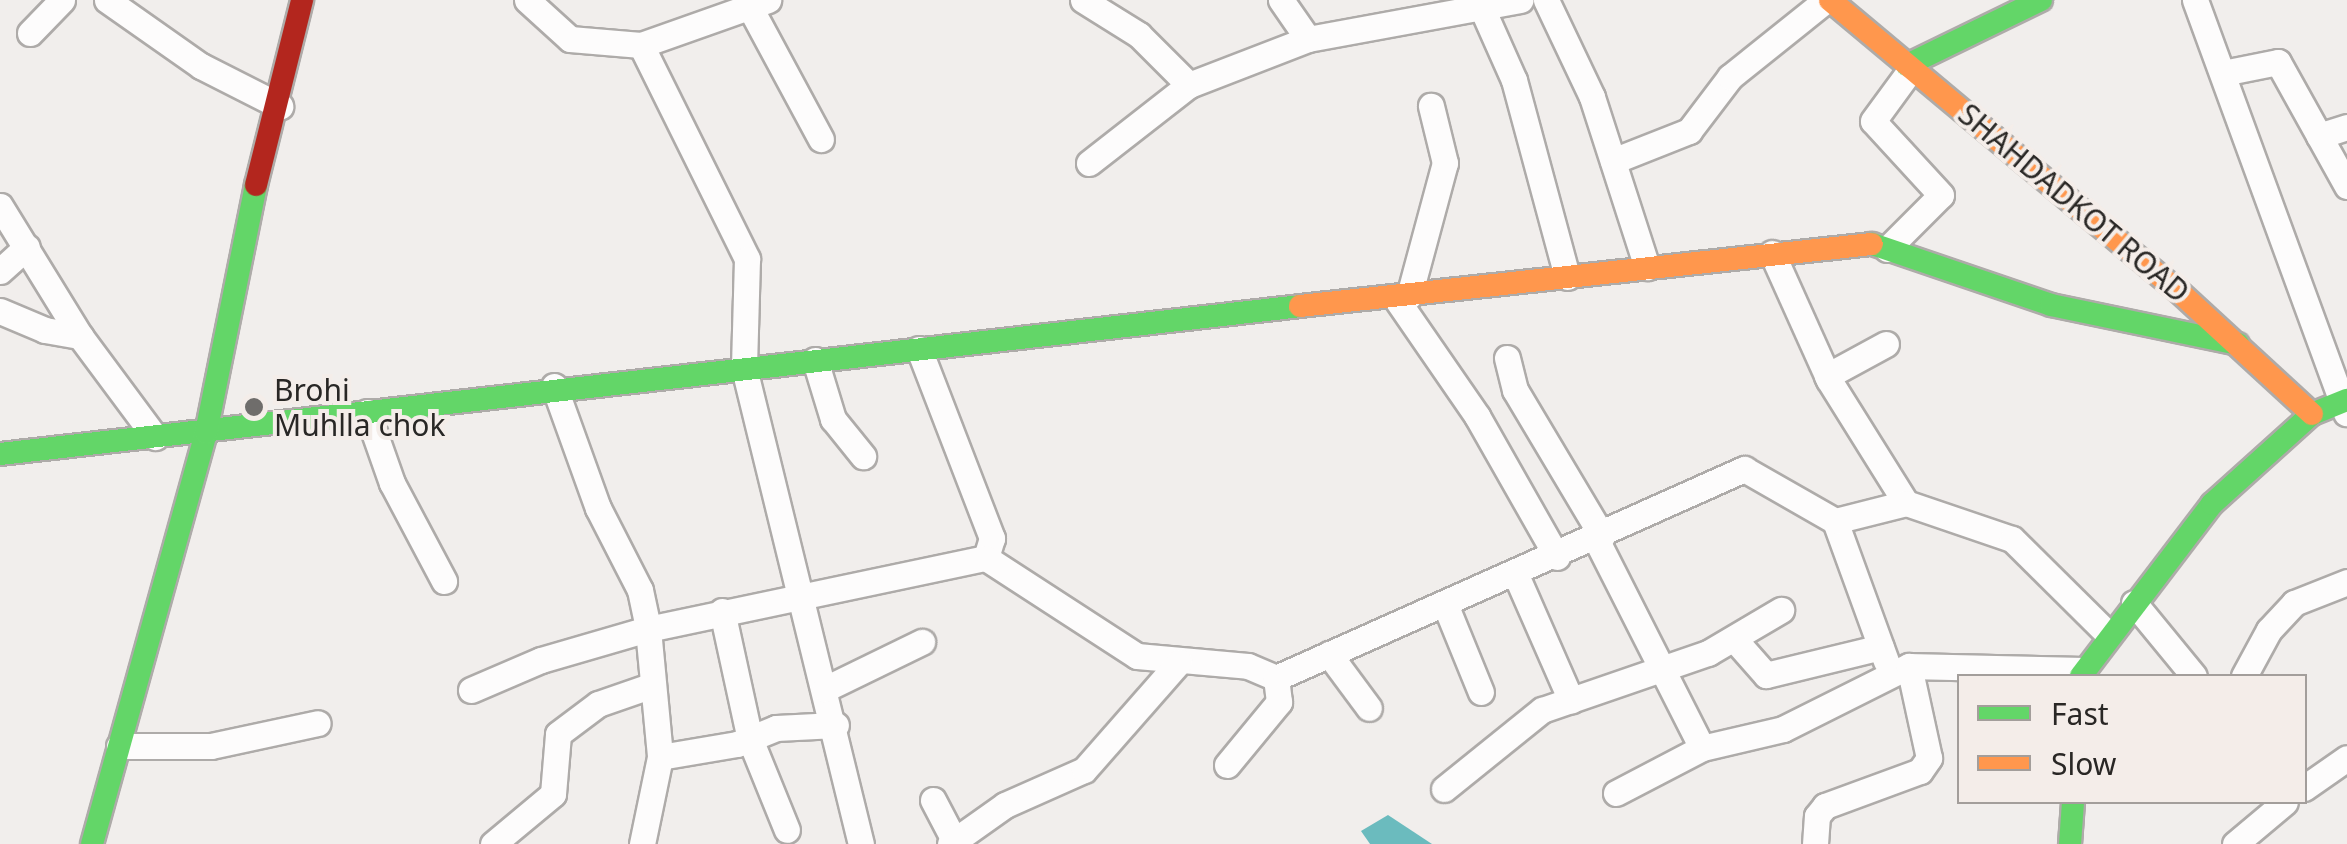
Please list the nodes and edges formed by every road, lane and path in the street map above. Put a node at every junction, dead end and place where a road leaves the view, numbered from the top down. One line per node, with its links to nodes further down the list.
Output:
1 (62, 0): 14 (street)
2 (107, 0): 20 (street)
3 (302, 0): 20 (main road)
4 (527, 0): 16 (street)
5 (1082, 0): 19 (street)
6 (1282, 0): 15 (street)
7 (1520, 0): 13 (street)
8 (1546, 0): 25 (street)
9 (1828, 0): 17 (main road, SHAHDADKOT ROAD); 25 (street)
10 (2041, 0): 17 (main road)
11 (2194, 0): 18 (street)
12 (756, 2): 16 (street); 24 (street)
13 (1481, 6): 15 (street); 34 (street)
14 (30, 33)
15 (1308, 39): 19 (street)
16 (641, 45): 43 (street)
17 (1909, 67): 30 (street); 39 (main road, SHAHDADKOT ROAD)
18 (2223, 73): 23 (street); 46 (street)
19 (1189, 86): 26 (street)
20 (280, 106): 49 (main road)
21 (1430, 106): 35 (street)
22 (2347, 127): 23 (street)
23 (2318, 136): 27 (street)
24 (820, 139)
25 (1613, 160): 32 (street)
26 (1090, 163)
27 (2347, 186)
28 (0, 206): 29 (street)
29 (26, 234): 33 (street); 37 (street)
30 (1887, 249): 31 (main road); 39 (main road)
31 (1772, 253): 32 (main road); 44 (street)
32 (1647, 267): 34 (main road)
33 (0, 272)
34 (1568, 276): 35 (main road)
35 (1402, 296): 40 (main road); 57 (street)
36 (0, 310): 37 (street)
37 (80, 336): 50 (street)
38 (1886, 344): 44 (street)
39 (2238, 344): 48 (main road, SHAHDADKOT ROAD)
40 (919, 349): 42 (main road); 56 (street)
41 (1507, 358): 55 (street)
42 (815, 360): 43 (main road); 52 (street)
43 (744, 368): 45 (main road); 61 (street)
44 (1827, 376): 53 (street)
45 (554, 386): 47 (main road); 66 (street)
46 (2345, 406): 48 (main road)
47 (367, 412): 49 (main road); 59 (street)
48 (2312, 414): 62 (main road)
49 (206, 434): 50 (main road); 88 (main road)
50 (156, 437): 51 (main road)
51 (0, 454)
52 (862, 456)
53 (1906, 503): 54 (street); 67 (street)
54 (1835, 521): 55 (street); 70 (street)
55 (1599, 537): 57 (street); 74 (street)
56 (986, 558): 61 (street); 72 (street)
57 (1557, 558): 58 (street)
58 (1516, 574): 63 (street); 83 (street)
59 (444, 581)
60 (2347, 582): 77 (street)
61 (800, 600): 64 (street); 80 (street)
62 (2134, 603): 67 (main road); 76 (street)
63 (1445, 604): 71 (street); 82 (street)
64 (722, 610): 66 (street); 87 (street)
65 (1782, 610): 68 (street)
66 (648, 629): 79 (street); 81 (street)
67 (2108, 634): 75 (main road)
68 (1735, 640): 70 (street); 74 (street)
69 (922, 642): 80 (street)
70 (1881, 646): 73 (street)
71 (1328, 654): 78 (street); 84 (street)
72 (1180, 662): 78 (street); 100 (street)
73 (1900, 670): 75 (street); 89 (street); 101 (street)
74 (1657, 671): 83 (street); 89 (street)
75 (2082, 673)
76 (2192, 674)
77 (2245, 674)
78 (1276, 678): 92 (street)
79 (650, 686): 90 (street); 103 (street)
80 (826, 689): 86 (street)
81 (471, 690)
82 (1480, 692)
83 (1571, 700): 94 (street)
84 (1369, 708)
85 (318, 724): 88 (street)
86 (836, 726): 87 (street); 105 (street)
87 (750, 738): 90 (street); 99 (street)
88 (120, 746): 102 (main road)
89 (1702, 748): 95 (street)
90 (660, 757): 104 (street)
91 (2347, 758): 93 (street)
92 (1227, 765)
93 (2307, 786)
94 (1444, 788)
95 (1616, 792)
96 (933, 800): 100 (street)
97 (2073, 804): 106 (main road)
98 (2283, 804): 107 (street)
99 (787, 830)
100 (954, 843)
101 (1813, 843)
102 (92, 844)
103 (494, 844)
104 (642, 844)
105 (860, 844)
106 (2070, 844)
107 (2236, 844)

